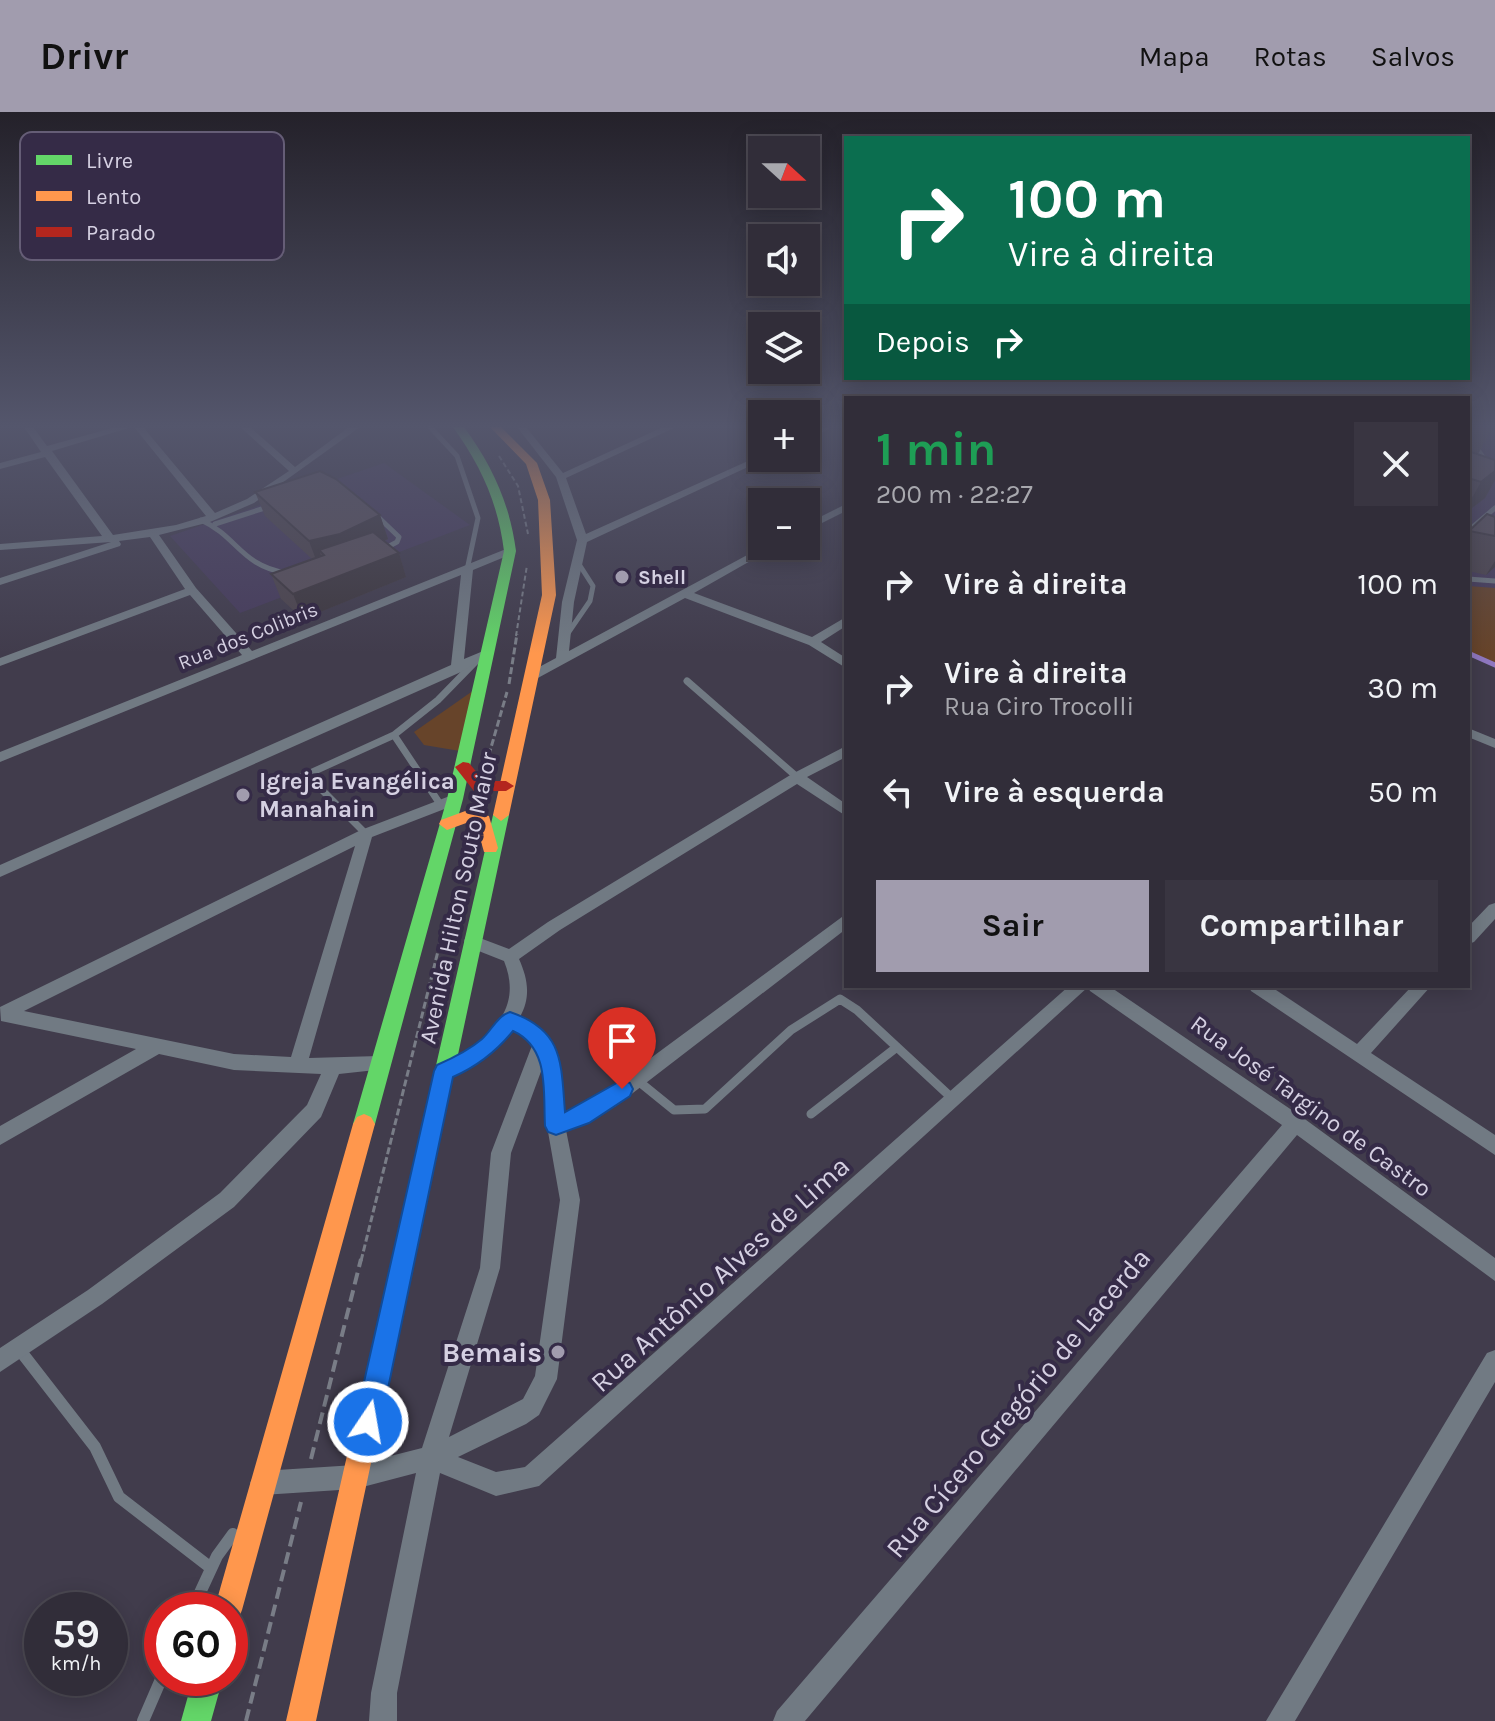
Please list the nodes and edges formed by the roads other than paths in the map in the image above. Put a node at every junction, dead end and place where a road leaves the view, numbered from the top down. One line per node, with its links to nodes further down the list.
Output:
1 (83, 502): 19 (street)
2 (195, 502): 14 (street)
3 (247, 502): 14 (street)
4 (283, 502): 14 (lane)
5 (473, 502): 26 (lane)
6 (500, 502): 22 (main road, Avenida Hilton Souto Maior)
7 (544, 502): 42 (main road, Avenida Hilton Souto Maior)
8 (569, 502): 20 (street)
9 (665, 502): 20 (street)
10 (844, 508): 15 (street)
11 (1495, 508): 13 (lane)
12 (370, 509): 23 (lane)
13 (1487, 515): 16 (lane); 17 (lane)
14 (209, 520): 18 (street); 27 (lane)
15 (820, 521)
16 (1490, 528)
17 (1470, 529)
18 (147, 535): 19 (street); 30 (street); 31 (street)
19 (109, 538): 21 (street)
20 (582, 540): 25 (street)
21 (0, 547)
22 (510, 551): 26 (street, Rua dos Colibris); 37 (main road, Avenida Hilton Souto Maior)
23 (374, 553)
24 (748, 559): 32 (street)
25 (577, 561): 34 (street); 34 (lane)
26 (467, 570): 36 (street, Rua dos Colibris); 41 (street)
27 (301, 575)
28 (1470, 579): 29 (lane)
29 (1495, 581)
30 (0, 582)
31 (192, 590): 36 (street); 39 (street)
32 (683, 593): 35 (street); 38 (street)
33 (844, 622): 35 (street)
34 (564, 637): 38 (street)
35 (813, 642): 40 (street)
36 (250, 656): 48 (street, Rua dos Colibris)
37 (483, 656): 41 (street); 45 (lane); 49 (main road, Avenida Hilton Souto Maior)
38 (562, 659): 42 (street)
39 (0, 662)
40 (844, 663)
41 (457, 669): 59 (street)
42 (532, 676): 52 (main road, Avenida Hilton Souto Maior)
43 (687, 681): 51 (lane)
44 (1470, 733): 46 (street)
45 (394, 735): 50 (lane); 54 (lane)
46 (1495, 744)
47 (844, 752): 51 (street)
48 (0, 757)
49 (463, 767): 52 (main road); 54 (main road, Avenida Hilton Souto Maior)
50 (307, 775): 53 (lane); 57 (lane)
51 (797, 777): 55 (street); 64 (street)
52 (506, 786): 58 (main road, Avenida Hilton Souto Maior)
53 (275, 789)
54 (448, 801): 56 (main road, Avenida Hilton Souto Maior); 57 (street)
55 (844, 810)
56 (447, 824): 58 (main road); 76 (main road, Avenida Hilton Souto Maior)
57 (366, 834): 69 (street); 75 (street)
58 (491, 852): 63 (main road, Avenida Hilton Souto Maior)
59 (0, 871)
60 (1495, 909): 62 (street)
61 (844, 922): 79 (street)
62 (1470, 936)
63 (472, 941): 64 (street); 78 (main road, Avenida Hilton Souto Maior)
64 (510, 957): 70 (street)
65 (1078, 988): 80 (street, Rua Antônio Alves de Lima)
66 (1099, 988): 82 (street, Rua José Targino de Castro)
67 (1260, 988): 74 (street)
68 (1421, 988): 74 (street)
69 (1, 1014): 72 (street)
70 (510, 1020): 71 (street); 78 (street)
71 (543, 1041): 83 (street); 90 (street)
72 (158, 1046): 75 (street); 84 (street)
73 (897, 1047): 79 (lane); 80 (lane); 81 (lane)
74 (1358, 1055): 85 (street)
75 (298, 1064): 77 (street)
76 (379, 1064): 77 (street); 92 (main road, Avenida Hilton Souto Maior)
77 (333, 1067): 87 (street)
78 (444, 1071): 91 (main road, Avenida Hilton Souto Maior)
79 (636, 1079): 83 (street)
80 (954, 1100): 90 (street, Rua Antônio Alves de Lima)
81 (811, 1114)
82 (1295, 1123): 86 (street, Rua José Targino de Castro); 103 (street, Rua Cícero Gregório de Lacerda)
83 (556, 1126): 90 (street)
84 (0, 1136)
85 (1495, 1146)
86 (1495, 1271)
87 (18, 1349): 88 (street); 94 (lane)
88 (0, 1361)
89 (1495, 1362): 104 (street)
90 (431, 1458): 91 (street); 102 (street)
91 (355, 1477): 92 (street); 101 (main road, Avenida Hilton Souto Maior)
92 (261, 1483): 93 (main road, Avenida Hilton Souto Maior)
93 (251, 1526): 94 (lane); 96 (main road, Avenida Hilton Souto Maior)
94 (211, 1568): 95 (lane)
95 (200, 1592)
96 (233, 1592)
97 (154, 1696): 99 (lane)
98 (203, 1696): 100 (main road)
99 (143, 1721)
100 (196, 1721)
101 (301, 1721)
102 (383, 1721)
103 (787, 1721)
104 (1280, 1721)

